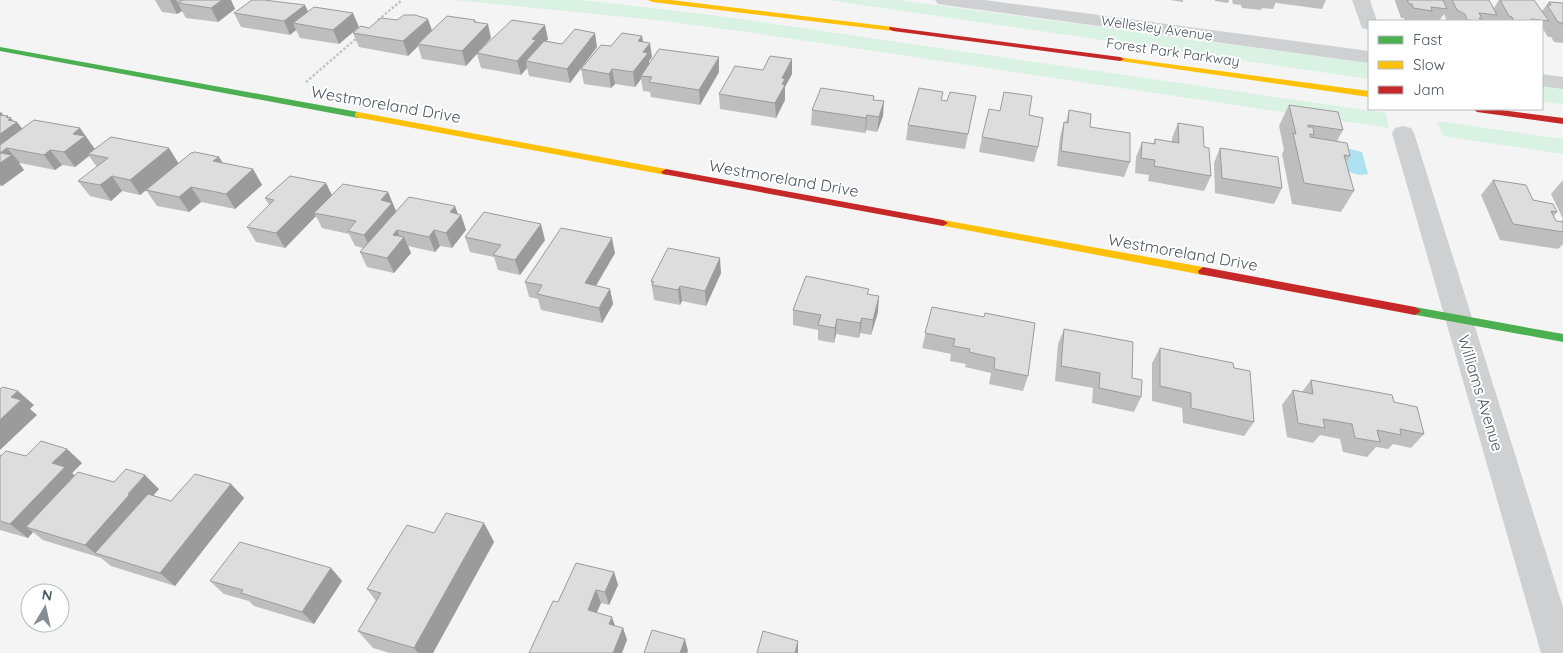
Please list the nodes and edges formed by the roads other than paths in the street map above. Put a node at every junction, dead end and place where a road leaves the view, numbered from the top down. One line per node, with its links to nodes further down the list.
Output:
1 (652, 0): 6 (street, Forest Park Parkway)
2 (944, 0): 8 (street, Wellesley Avenue)
3 (1361, 0): 5 (street)
4 (775, 3): 6 (street, Forest Park Parkway)
5 (1368, 21)
6 (973, 40): 11 (street, Forest Park Parkway)
7 (0, 49): 15 (street, Westmoreland Drive)
8 (1368, 57)
9 (1543, 80): 10 (street)
10 (1563, 83)
11 (1368, 94)
12 (1484, 110): 13 (street)
13 (1563, 121)
14 (1403, 133): 15 (street, Williams Avenue)
15 (1459, 319): 16 (street, Westmoreland Drive); 17 (street, Williams Avenue)
16 (1563, 338)
17 (1559, 653)

